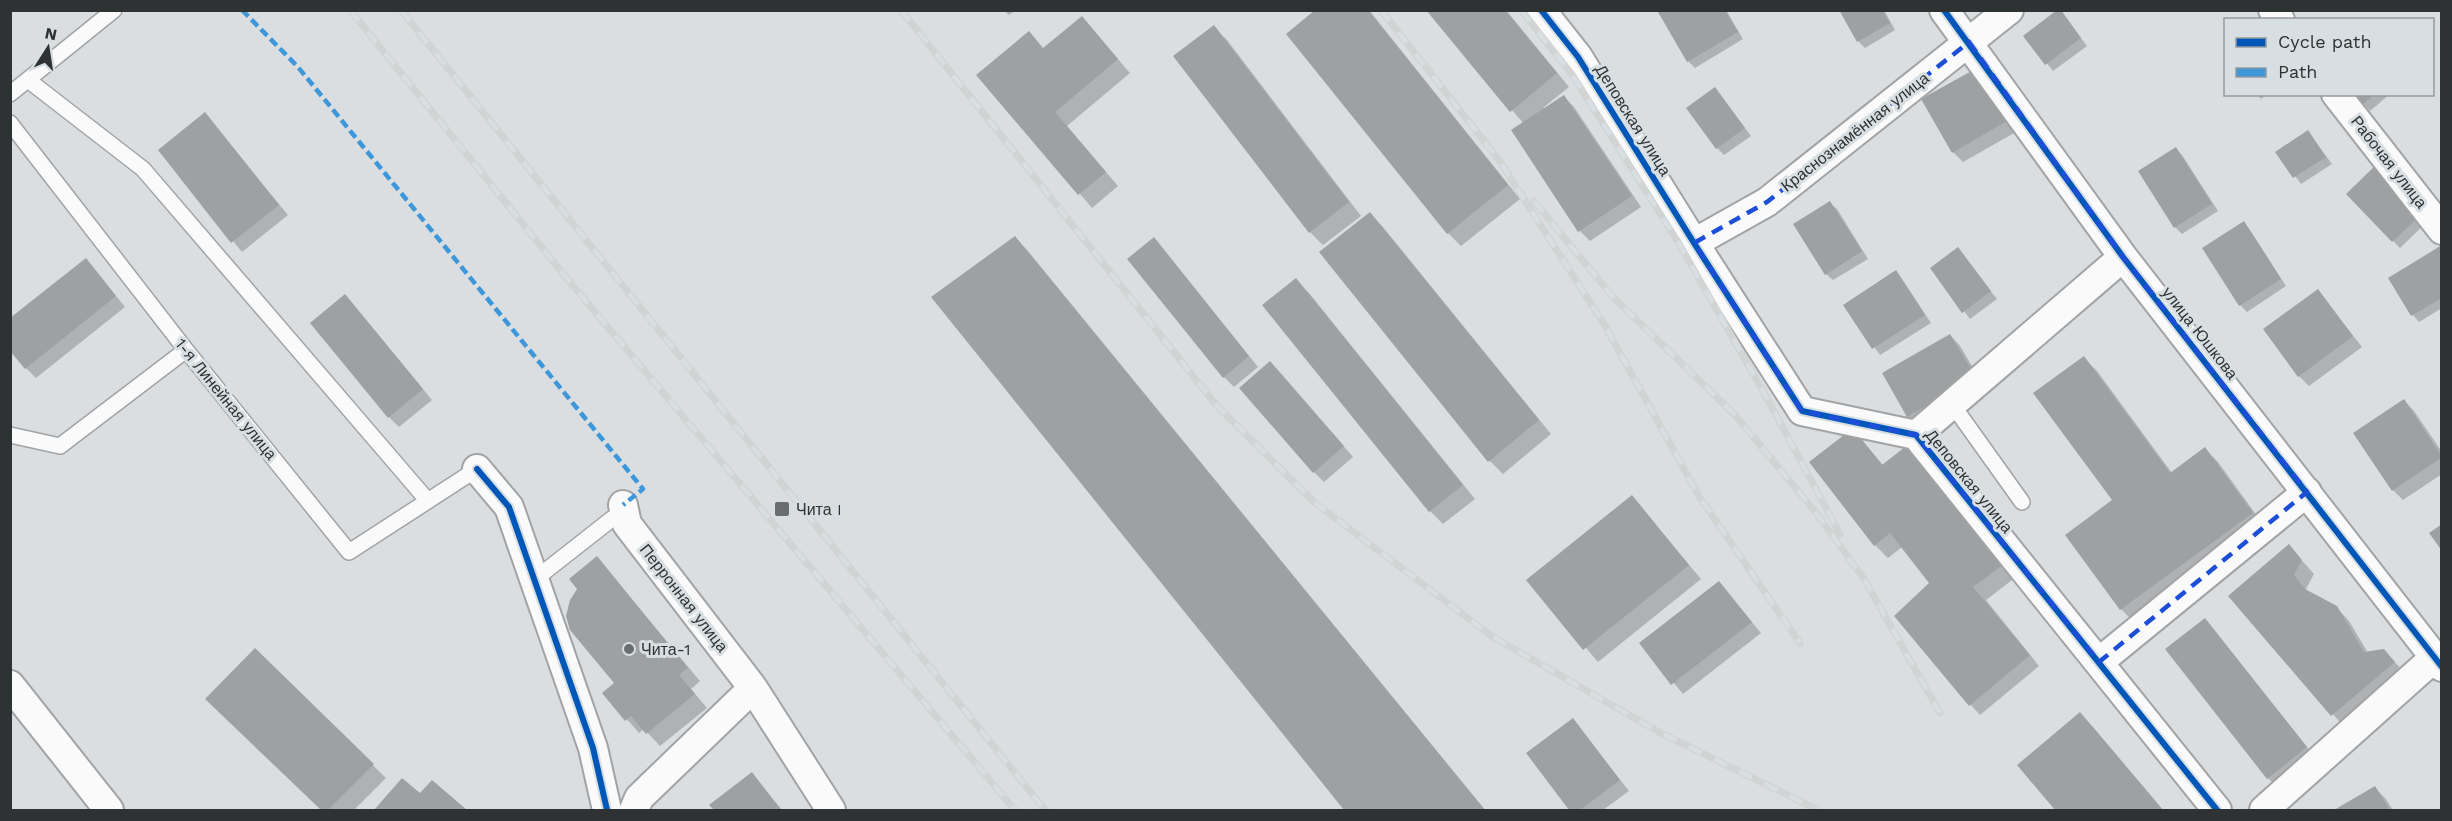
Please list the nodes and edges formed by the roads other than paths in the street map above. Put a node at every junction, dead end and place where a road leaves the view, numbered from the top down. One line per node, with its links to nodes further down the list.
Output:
1 (114, 10): 6 (lane)
2 (1541, 10): 11 (street, Деповская улица)
3 (1944, 10): 5 (street, улица Юшкова)
4 (2009, 10): 5 (street, Краснознамённая улица)
5 (1969, 42): 11 (street, Краснознамённая улица); 12 (street, улица Юшкова)
6 (28, 80): 7 (lane); 19 (lane)
7 (10, 94)
8 (2338, 96): 10 (street, Рабочая улица)
9 (10, 123): 13 (lane, 1-я Линейная улица)
10 (2442, 230)
11 (1694, 243): 16 (street, Деповская улица)
12 (2123, 257): 14 (street); 18 (street, улица Юшкова)
13 (186, 350): 15 (lane); 19 (lane, 1-я Линейная улица)
14 (1952, 404): 16 (street); 20 (lane)
15 (10, 435)
16 (1916, 435): 23 (street, Деповская улица)
17 (477, 469): 19 (lane, 1-я Линейная улица); 22 (street)
18 (2307, 492): 23 (street); 24 (street, улица Юшкова)
19 (428, 501)
20 (2022, 502)
21 (625, 514): 22 (lane); 26 (street, Перронная улица)
22 (534, 580): 28 (street)
23 (2099, 662): 31 (street, Деповская улица)
24 (2438, 663): 32 (street)
25 (10, 685): 27 (street)
26 (753, 688): 29 (street); 30 (street, Перронная улица)
27 (110, 810)
28 (607, 810)
29 (634, 810)
30 (831, 810)
31 (2217, 810)
32 (2264, 810)

